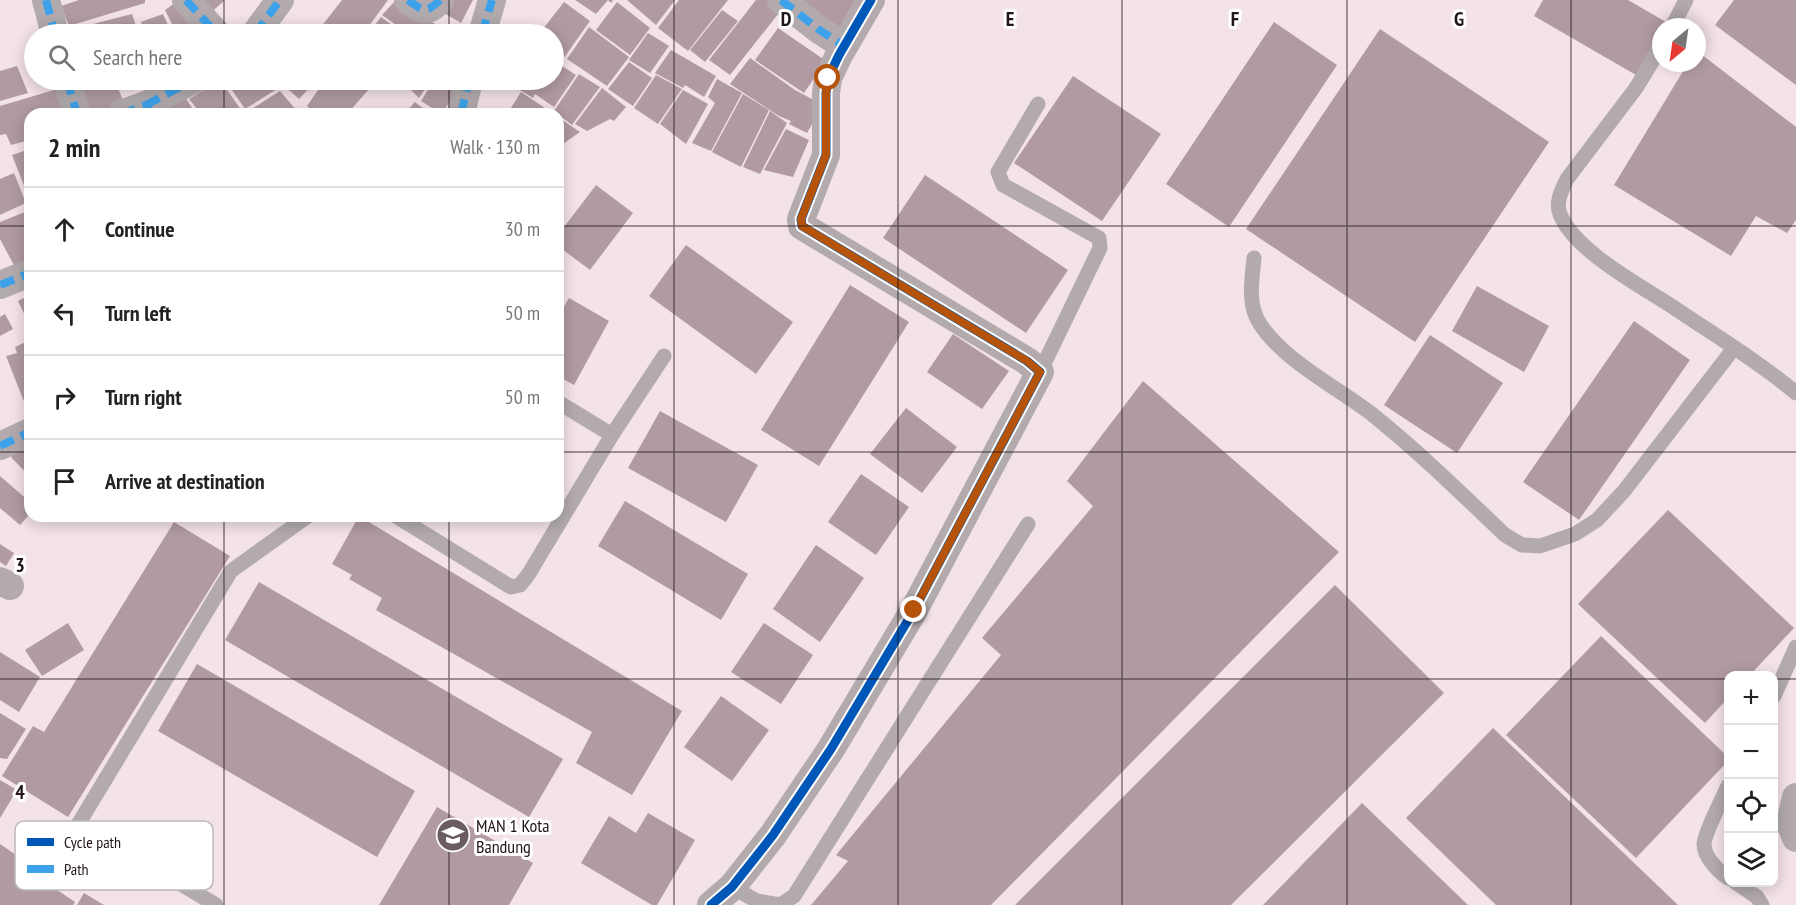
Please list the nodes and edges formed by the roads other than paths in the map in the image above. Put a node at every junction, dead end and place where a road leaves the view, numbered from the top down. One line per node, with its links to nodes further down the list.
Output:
1 (46, 0): 11 (street)
2 (186, 0): 12 (street)
3 (280, 0): 13 (street)
4 (408, 0): 5 (street)
5 (440, 0)
6 (492, 0): 14 (street)
7 (781, 0): 15 (street)
8 (871, 0): 15 (street)
9 (1686, 0): 10 (lane)
10 (1677, 18)
11 (52, 24)
12 (208, 24)
13 (262, 24)
14 (485, 24)
15 (844, 46): 29 (street)
16 (1652, 61): 27 (lane)
17 (70, 90): 21 (street)
18 (177, 90): 22 (street)
19 (467, 90): 23 (street)
20 (1038, 104): 29 (lane)
21 (75, 108)
22 (145, 108)
23 (462, 108)
24 (1254, 258): 27 (lane)
25 (24, 275): 26 (street)
26 (0, 285)
27 (1734, 348): 30 (lane)
28 (664, 356): 33 (lane)
29 (1040, 372): 49 (street)
30 (1796, 393)
31 (564, 406): 33 (lane)
32 (24, 435): 34 (street)
33 (612, 435): 35 (lane)
34 (0, 446)
35 (564, 515)
36 (300, 522): 44 (lane)
37 (415, 522): 38 (lane)
38 (560, 522)
39 (1028, 524): 49 (lane)
40 (1796, 647): 41 (lane)
41 (1778, 685)
42 (1724, 795): 46 (lane)
43 (1796, 797): 45 (street)
44 (80, 821)
45 (1796, 838)
46 (1724, 874)
47 (1742, 887): 51 (lane)
48 (191, 890): 50 (lane)
49 (722, 896)
50 (216, 905)
51 (1762, 905)

